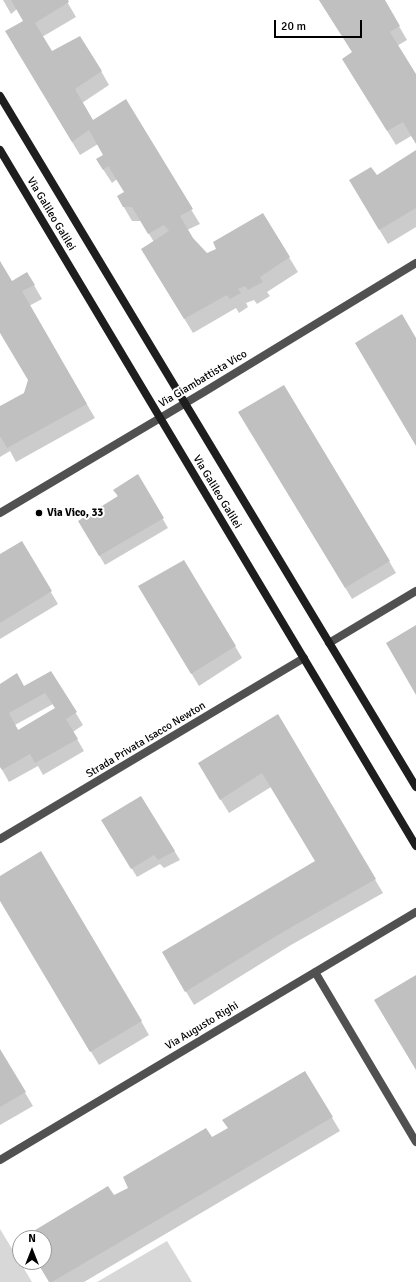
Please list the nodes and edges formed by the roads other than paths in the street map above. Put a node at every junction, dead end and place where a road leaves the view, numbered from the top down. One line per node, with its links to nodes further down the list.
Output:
1 (0, 96): 4 (street, Via Galileo Galilei)
2 (0, 150): 5 (street, Via Galileo Galilei)
3 (416, 263): 4 (street, Via Giambattista Vico)
4 (185, 403): 5 (street, Via Giambattista Vico); 8 (street, Via Galileo Galilei)
5 (160, 418): 6 (street, Via Giambattista Vico); 9 (street, Via Galileo Galilei)
6 (0, 513)
7 (416, 591): 8 (street)
8 (329, 643): 10 (street, Via Galileo Galilei)
9 (304, 658): 11 (street, Strada Privata Isacco Newton); 12 (street, Via Galileo Galilei)
10 (416, 787)
11 (0, 839)
12 (416, 846)
13 (416, 912): 14 (street, Via Augusto Righi)
14 (315, 972): 15 (street); 16 (street, Via Augusto Righi)
15 (416, 1142)
16 (0, 1160)

